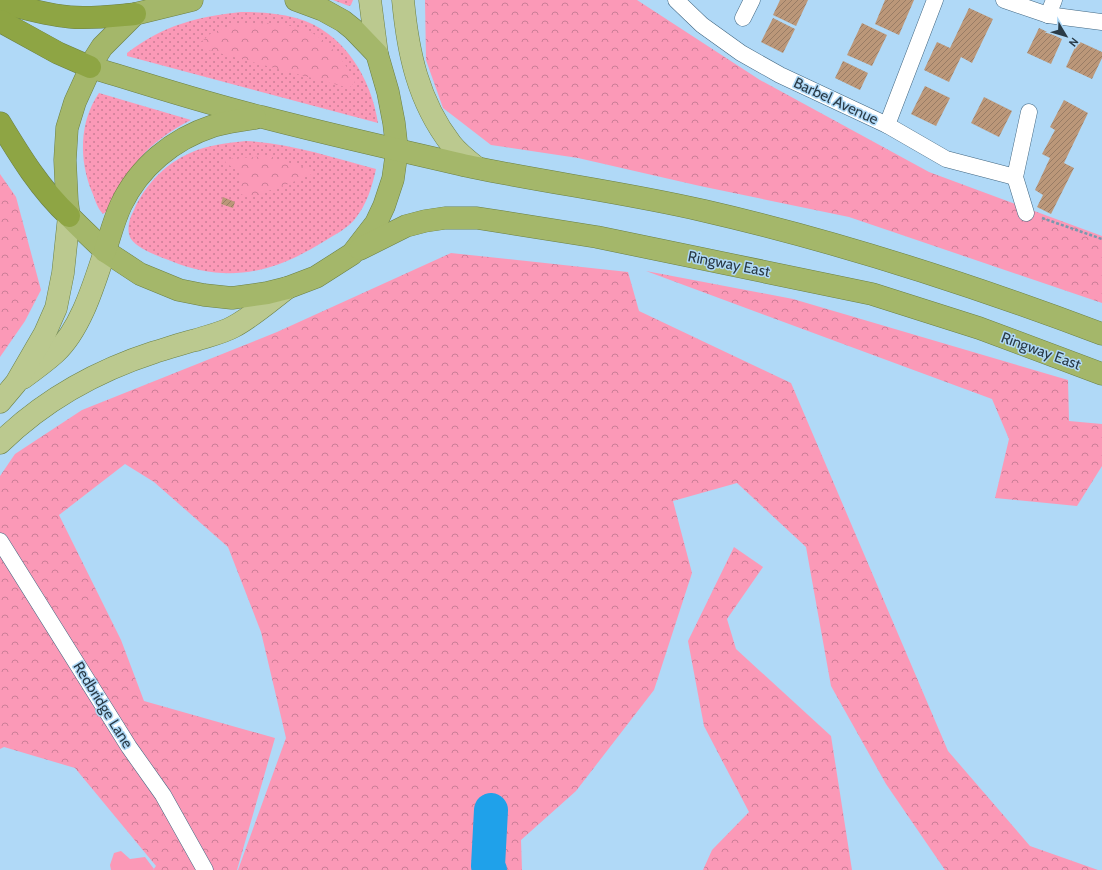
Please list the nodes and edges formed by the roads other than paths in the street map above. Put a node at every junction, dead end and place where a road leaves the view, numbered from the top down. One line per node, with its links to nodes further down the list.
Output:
1 (192, 0): 11 (highway)
2 (296, 0): 16 (highway)
3 (370, 0): 16 (main road)
4 (403, 0): 23 (main road)
5 (676, 0): 21 (street, Barbel Avenue)
6 (752, 0): 13 (street)
7 (935, 0): 21 (street, Barbel Avenue)
8 (1004, 0): 12 (street)
9 (1054, 0): 12 (street)
10 (0, 2): 11 (highway)
11 (141, 7): 17 (highway)
12 (1048, 15): 15 (street)
13 (743, 18)
14 (0, 22): 17 (highway)
15 (1102, 22)
16 (377, 54): 22 (highway)
17 (90, 67): 19 (highway); 26 (highway)
18 (1029, 112): 24 (street)
19 (260, 117): 22 (highway); 27 (highway)
20 (0, 123): 26 (highway)
21 (887, 125): 24 (street)
22 (397, 150): 23 (highway); 28 (highway)
23 (476, 168): 30 (highway)
24 (1015, 177): 25 (street)
25 (1026, 213)
26 (69, 216): 27 (highway, Ringway East); 32 (main road)
27 (105, 251): 29 (highway, Ringway East); 32 (main road)
28 (352, 254): 29 (highway, Ringway East); 31 (highway, Ringway East)
29 (287, 288): 34 (main road)
30 (1102, 334)
31 (1102, 374)
32 (16, 383): 33 (main road)
33 (0, 402)
34 (0, 443)
35 (0, 541): 36 (street, Redbridge Lane)
36 (205, 870)

